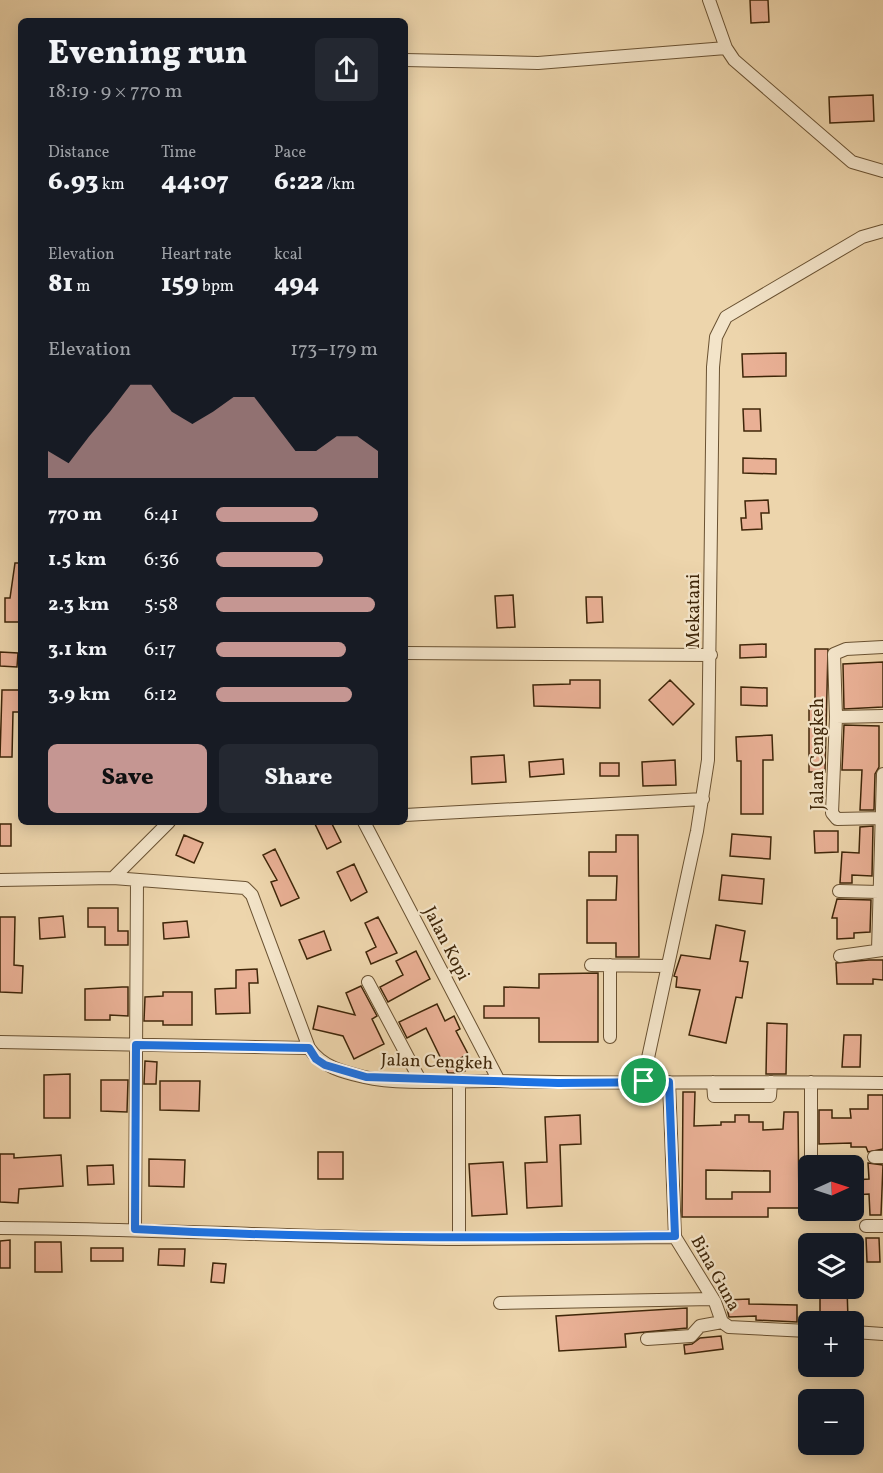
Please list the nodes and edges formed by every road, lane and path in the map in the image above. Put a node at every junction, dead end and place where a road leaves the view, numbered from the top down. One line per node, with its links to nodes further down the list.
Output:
1 (709, 0): 2 (street)
2 (726, 48): 3 (street); 4 (street)
3 (408, 60)
4 (883, 171)
5 (883, 231): 8 (street, Mekatani)
6 (883, 648): 10 (street, Jalan Cengkeh)
7 (408, 653): 8 (street)
8 (711, 655): 12 (street, Mekatani)
9 (883, 716): 10 (street)
10 (837, 717): 14 (street, Jalan Cengkeh)
11 (883, 774): 14 (street)
12 (703, 799): 13 (street); 26 (street, Mekatani)
13 (408, 815)
14 (882, 818): 21 (street)
15 (166, 825): 17 (street)
16 (366, 825): 34 (street, Jalan Kopi)
17 (112, 878): 18 (street); 19 (street)
18 (0, 880)
19 (137, 880): 30 (street); 31 (street)
20 (839, 891): 21 (street)
21 (879, 892): 22 (street)
22 (881, 950): 23 (street)
23 (840, 956)
24 (591, 965): 25 (street)
25 (610, 965): 26 (street); 28 (street)
26 (666, 966): 35 (street, Mekatani)
27 (368, 982): 32 (street)
28 (610, 1037)
29 (0, 1042): 30 (street)
30 (136, 1045): 31 (street); 43 (street)
31 (309, 1048): 32 (street, Jalan Cengkeh)
32 (420, 1080): 33 (street, Jalan Cengkeh)
33 (459, 1081): 34 (street, Jalan Cengkeh); 45 (street)
34 (499, 1081): 35 (street, Jalan Cengkeh)
35 (644, 1081): 36 (street, Jalan Cengkeh)
36 (669, 1082): 37 (street, Jalan Cengkeh); 44 (street, Bina Guna)
37 (811, 1082): 38 (street, Jalan Cengkeh); 39 (street)
38 (883, 1083)
39 (810, 1155)
40 (866, 1226): 41 (street)
41 (883, 1226)
42 (0, 1228): 43 (street)
43 (135, 1229): 45 (street)
44 (675, 1236): 45 (street); 46 (street, Bina Guna)
45 (459, 1239)
46 (713, 1299): 47 (street); 48 (street, Bina Guna)
47 (500, 1303)
48 (722, 1322): 49 (street, Bina Guna); 52 (street)
49 (798, 1330)
50 (864, 1333): 51 (street)
51 (883, 1334)
52 (647, 1339)

